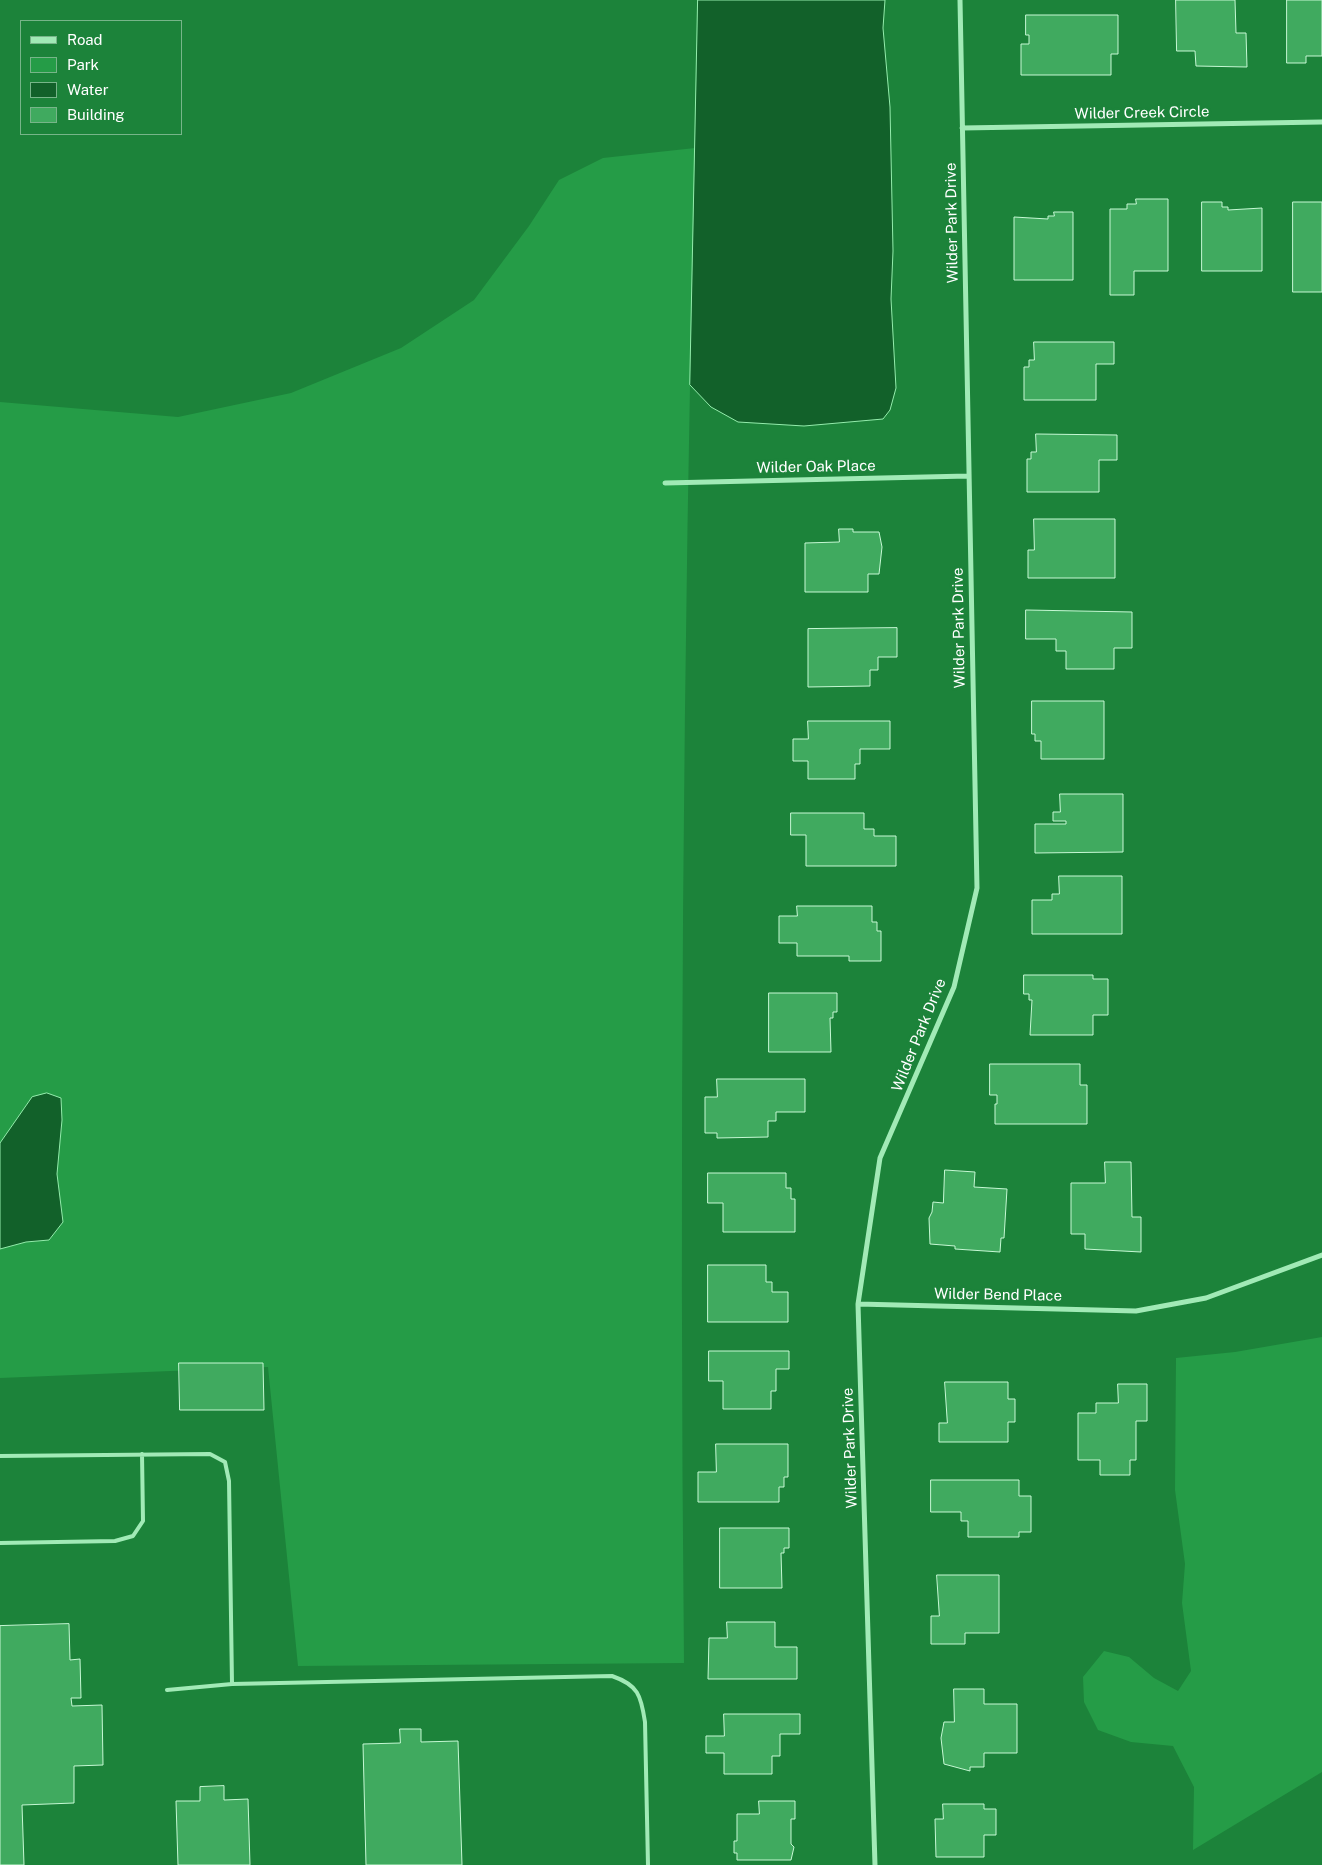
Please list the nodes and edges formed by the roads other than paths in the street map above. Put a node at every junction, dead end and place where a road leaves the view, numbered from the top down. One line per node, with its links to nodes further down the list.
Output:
1 (960, 0): 3 (street, Wilder Park Drive)
2 (1322, 122): 3 (street, Wilder Creek Circle)
3 (962, 128): 4 (street, Wilder Park Drive)
4 (968, 476): 5 (street, Wilder Oak Place); 7 (street, Wilder Park Drive)
5 (665, 483)
6 (1322, 1255): 7 (street, Wilder Bend Place)
7 (858, 1304): 14 (street, Wilder Park Drive)
8 (142, 1454): 9 (lane); 10 (lane); 11 (lane)
9 (0, 1456)
10 (0, 1543)
11 (232, 1684): 12 (lane); 13 (lane)
12 (167, 1690)
13 (648, 1865)
14 (875, 1865)

